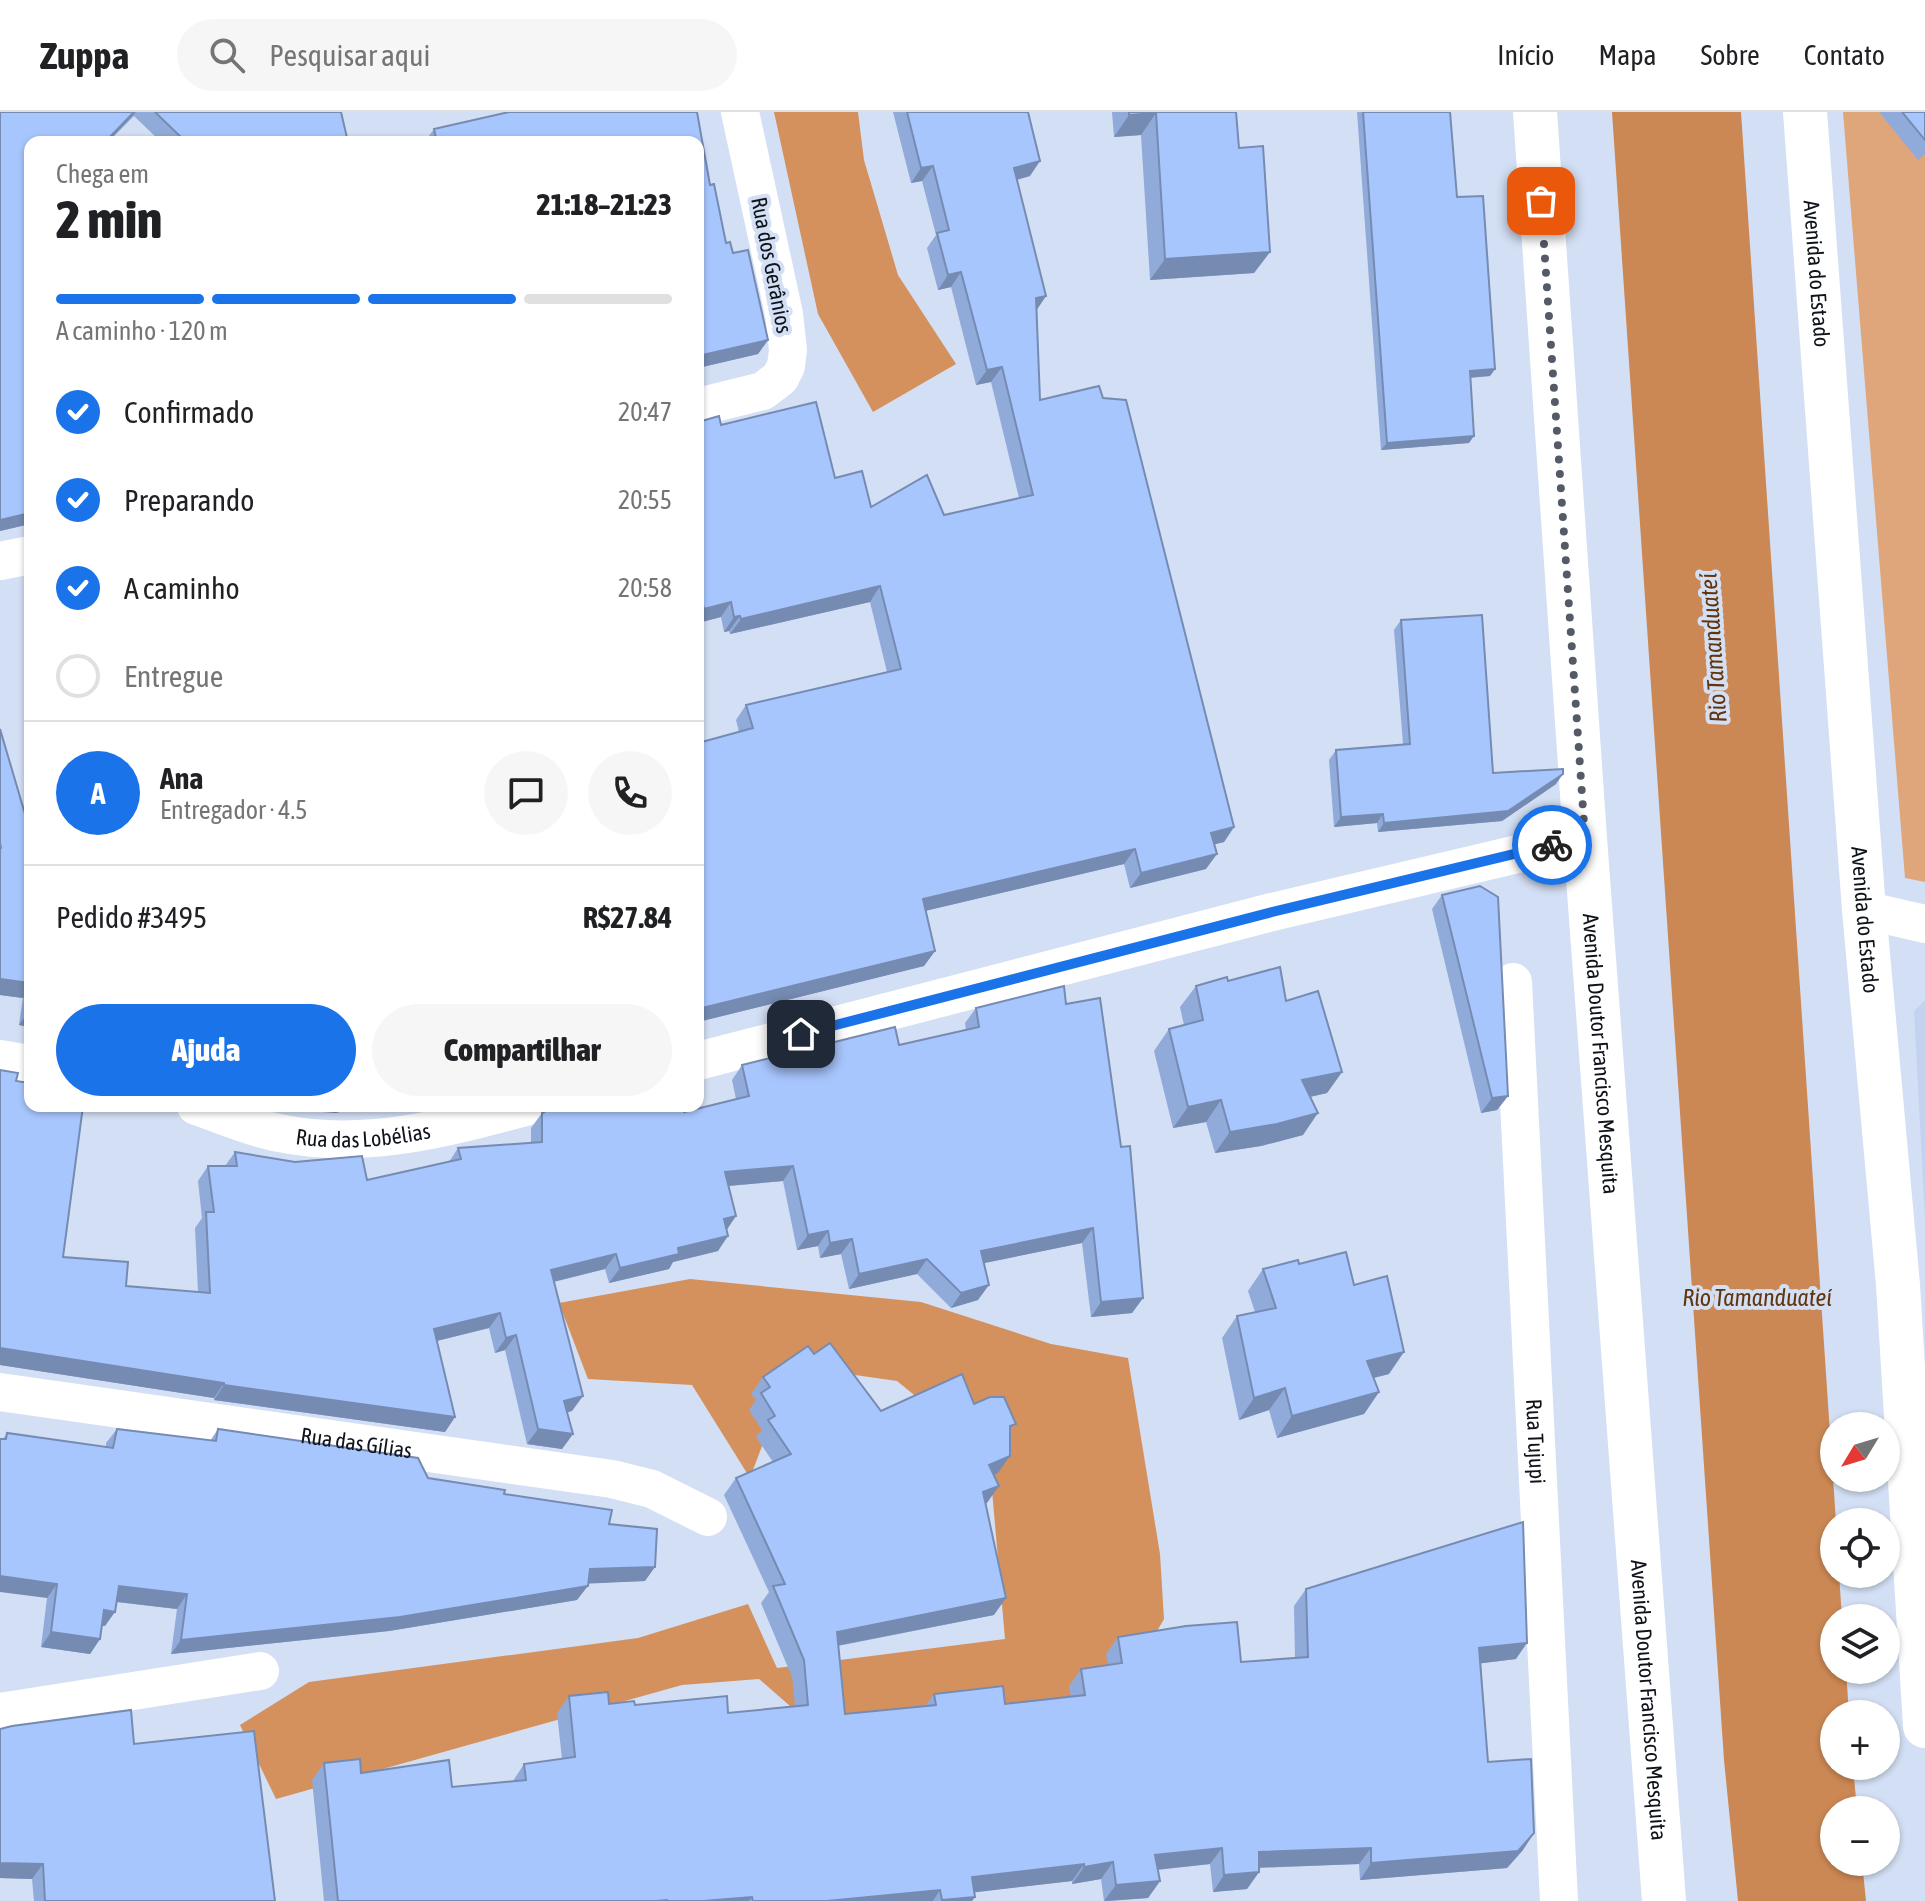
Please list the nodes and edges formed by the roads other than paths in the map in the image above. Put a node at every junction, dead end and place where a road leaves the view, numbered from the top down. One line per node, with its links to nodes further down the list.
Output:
1 (740, 112): 4 (street, Rua dos Gerânios)
2 (1535, 112): 7 (highway, Avenida Doutor Francisco Mesquita)
3 (1805, 112): 8 (highway, Avenida do Estado)
4 (704, 406)
5 (24, 556): 6 (street)
6 (0, 561)
7 (1585, 838): 12 (street); 22 (highway, Avenida Doutor Francisco Mesquita)
8 (1864, 910): 9 (street); 20 (highway, Avenida do Estado)
9 (1925, 924)
10 (1513, 982): 21 (street, Rua Tujupi)
11 (0, 1059): 13 (street)
12 (704, 1059)
13 (24, 1063)
14 (214, 1112): 15 (street, Rua das Lobélias)
15 (507, 1112)
16 (0, 1392): 17 (street, Rua das Gílias)
17 (708, 1517)
18 (260, 1671): 19 (street)
19 (0, 1712)
20 (1925, 1726)
21 (1553, 1901)
22 (1664, 1901)

